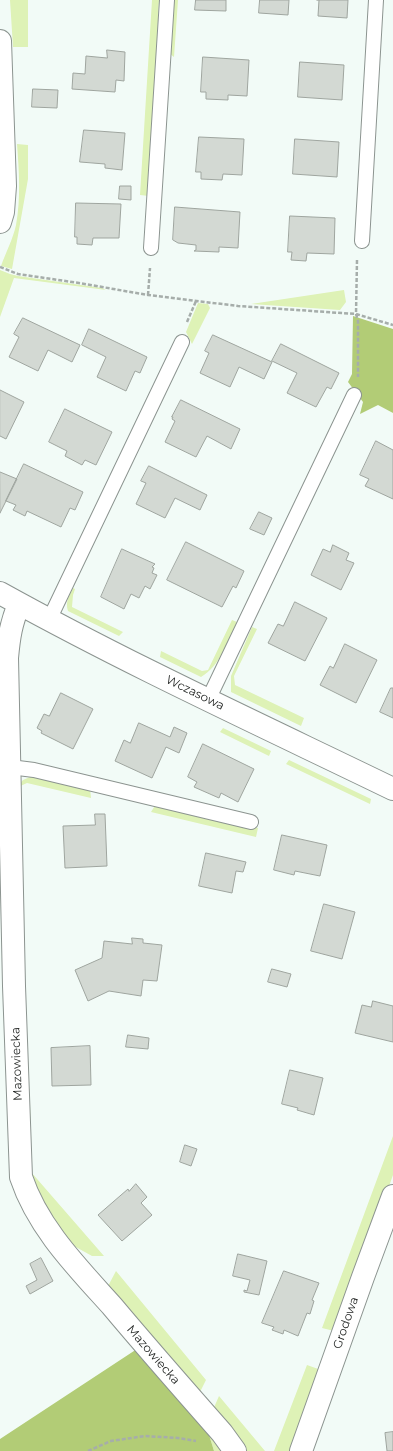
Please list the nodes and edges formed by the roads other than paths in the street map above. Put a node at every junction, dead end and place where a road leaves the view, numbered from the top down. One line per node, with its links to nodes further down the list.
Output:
1 (168, 0): 6 (lane)
2 (376, 0): 5 (lane)
3 (0, 41): 4 (street)
4 (0, 222)
5 (362, 241)
6 (151, 248)
7 (182, 342): 11 (lane)
8 (354, 395): 12 (lane)
9 (0, 593): 10 (street, Wczasowa)
10 (19, 604): 11 (street, Wczasowa); 13 (street, Mazowiecka)
11 (50, 620): 12 (street, Wczasowa)
12 (208, 700): 14 (street, Wczasowa)
13 (10, 767): 15 (lane); 17 (street, Mazowiecka)
14 (393, 789)
15 (251, 822)
16 (393, 1196): 18 (street, Grodowa)
17 (234, 1449)
18 (301, 1451)

